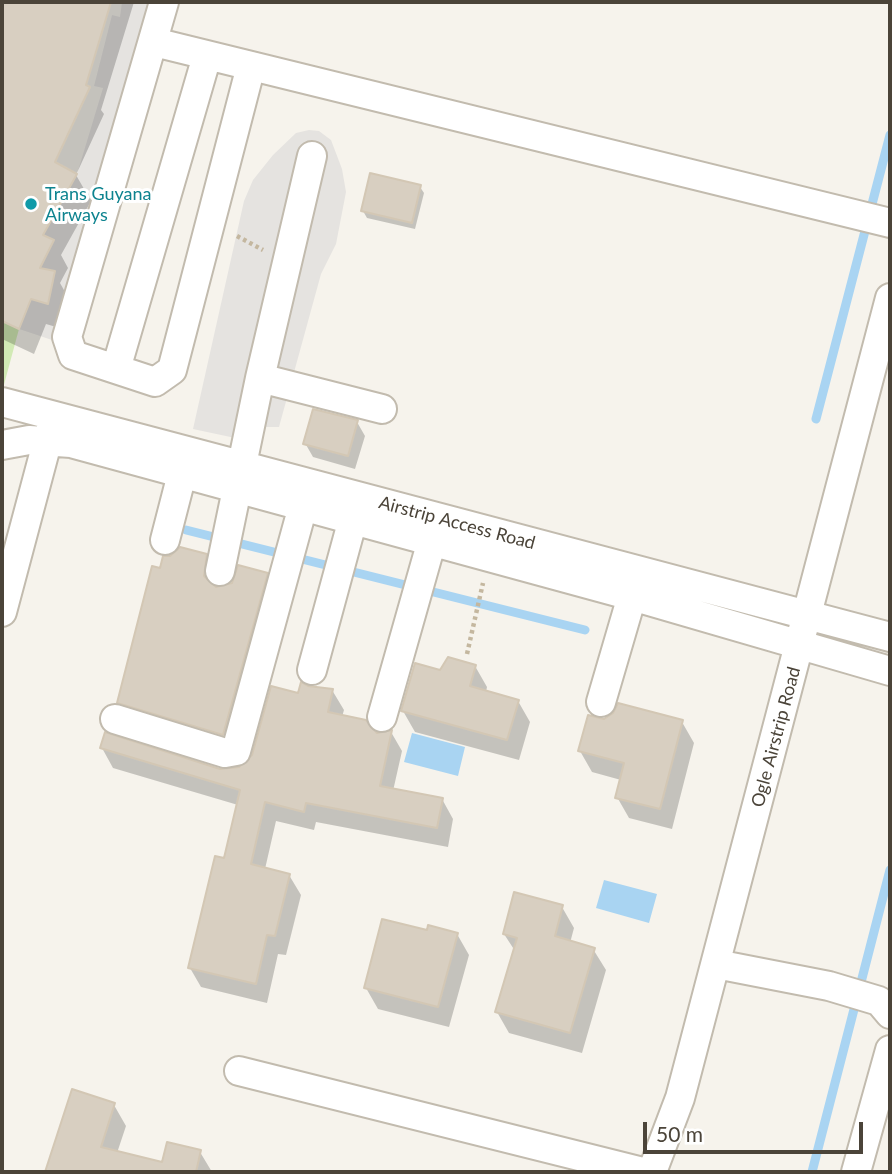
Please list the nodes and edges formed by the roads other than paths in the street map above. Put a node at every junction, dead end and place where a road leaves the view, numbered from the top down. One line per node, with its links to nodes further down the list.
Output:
1 (164, 2): 2 (street)
2 (154, 43): 3 (street); 8 (street)
3 (208, 55): 4 (street); 8 (street)
4 (251, 66): 6 (street); 8 (street)
5 (312, 156): 9 (street)
6 (890, 223)
7 (890, 298): 23 (street, Ogle Airstrip Road)
8 (117, 369)
9 (260, 378): 11 (street); 14 (street)
10 (13, 406): 12 (street, Airstrip Access Road)
11 (382, 409)
12 (47, 435): 13 (street, Airstrip Access Road); 22 (street)
13 (158, 457): 14 (street, Airstrip Access Road); 15 (street, Airstrip Access Road)
14 (239, 476): 15 (street, Airstrip Access Road); 16 (street, Airstrip Access Road); 19 (street); 23 (street, Airstrip Access Road)
15 (180, 485): 18 (street)
16 (300, 517): 17 (street, Airstrip Access Road); 30 (street)
17 (350, 531): 20 (street, Airstrip Access Road); 26 (street)
18 (167, 535)
19 (224, 547)
20 (428, 552): 21 (street, Airstrip Access Road); 29 (street)
21 (632, 596): 25 (street, Airstrip Access Road); 28 (street)
22 (2, 612)
23 (809, 615): 24 (street, Airstrip Access Road); 25 (street, Ogle Airstrip Road)
24 (883, 633)
25 (800, 647): 27 (street, Airstrip Access Road); 31 (street, Ogle Airstrip Road)
26 (312, 670)
27 (890, 671)
28 (601, 702)
29 (382, 717)
30 (115, 719)
31 (716, 964): 32 (street); 36 (street, Ogle Airstrip Road)
32 (890, 1014)
33 (890, 1050): 37 (street)
34 (239, 1071): 35 (street)
35 (643, 1172)
36 (652, 1172)
37 (856, 1172)

